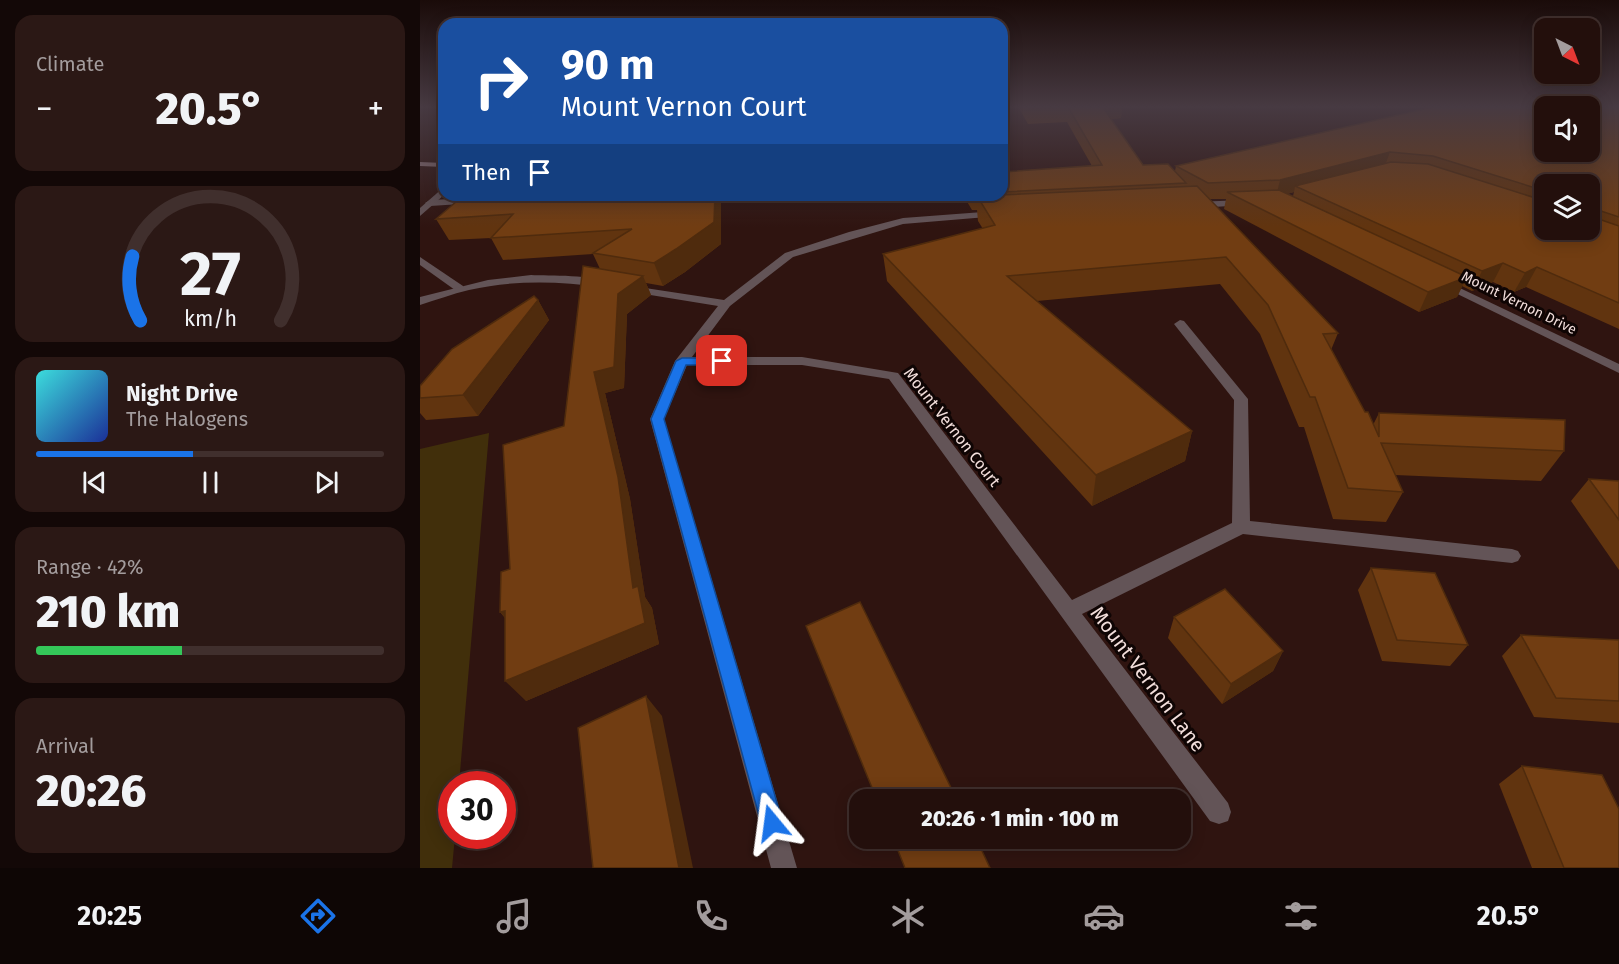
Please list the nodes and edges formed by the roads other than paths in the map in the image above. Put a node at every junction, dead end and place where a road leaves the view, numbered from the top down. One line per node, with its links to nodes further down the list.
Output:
1 (420, 164): 2 (street)
2 (438, 165)
3 (438, 196): 6 (street)
4 (488, 201): 6 (street)
5 (1264, 202): 7 (street)
6 (430, 204): 8 (street)
7 (1182, 206)
8 (420, 213)
9 (1007, 213): 14 (street)
10 (420, 260): 12 (street)
11 (1433, 278): 17 (street, Mount Vernon Drive)
12 (459, 288): 13 (street); 14 (street)
13 (420, 301)
14 (726, 304): 16 (street)
15 (1180, 324): 18 (street)
16 (682, 361): 20 (street, Mount Vernon Court); 22 (street)
17 (1619, 369)
18 (1241, 527): 19 (street); 20 (street, Mount Vernon Lane)
19 (1512, 556)
20 (1069, 611): 21 (street, Mount Vernon Lane)
21 (1219, 813)
22 (784, 868)

